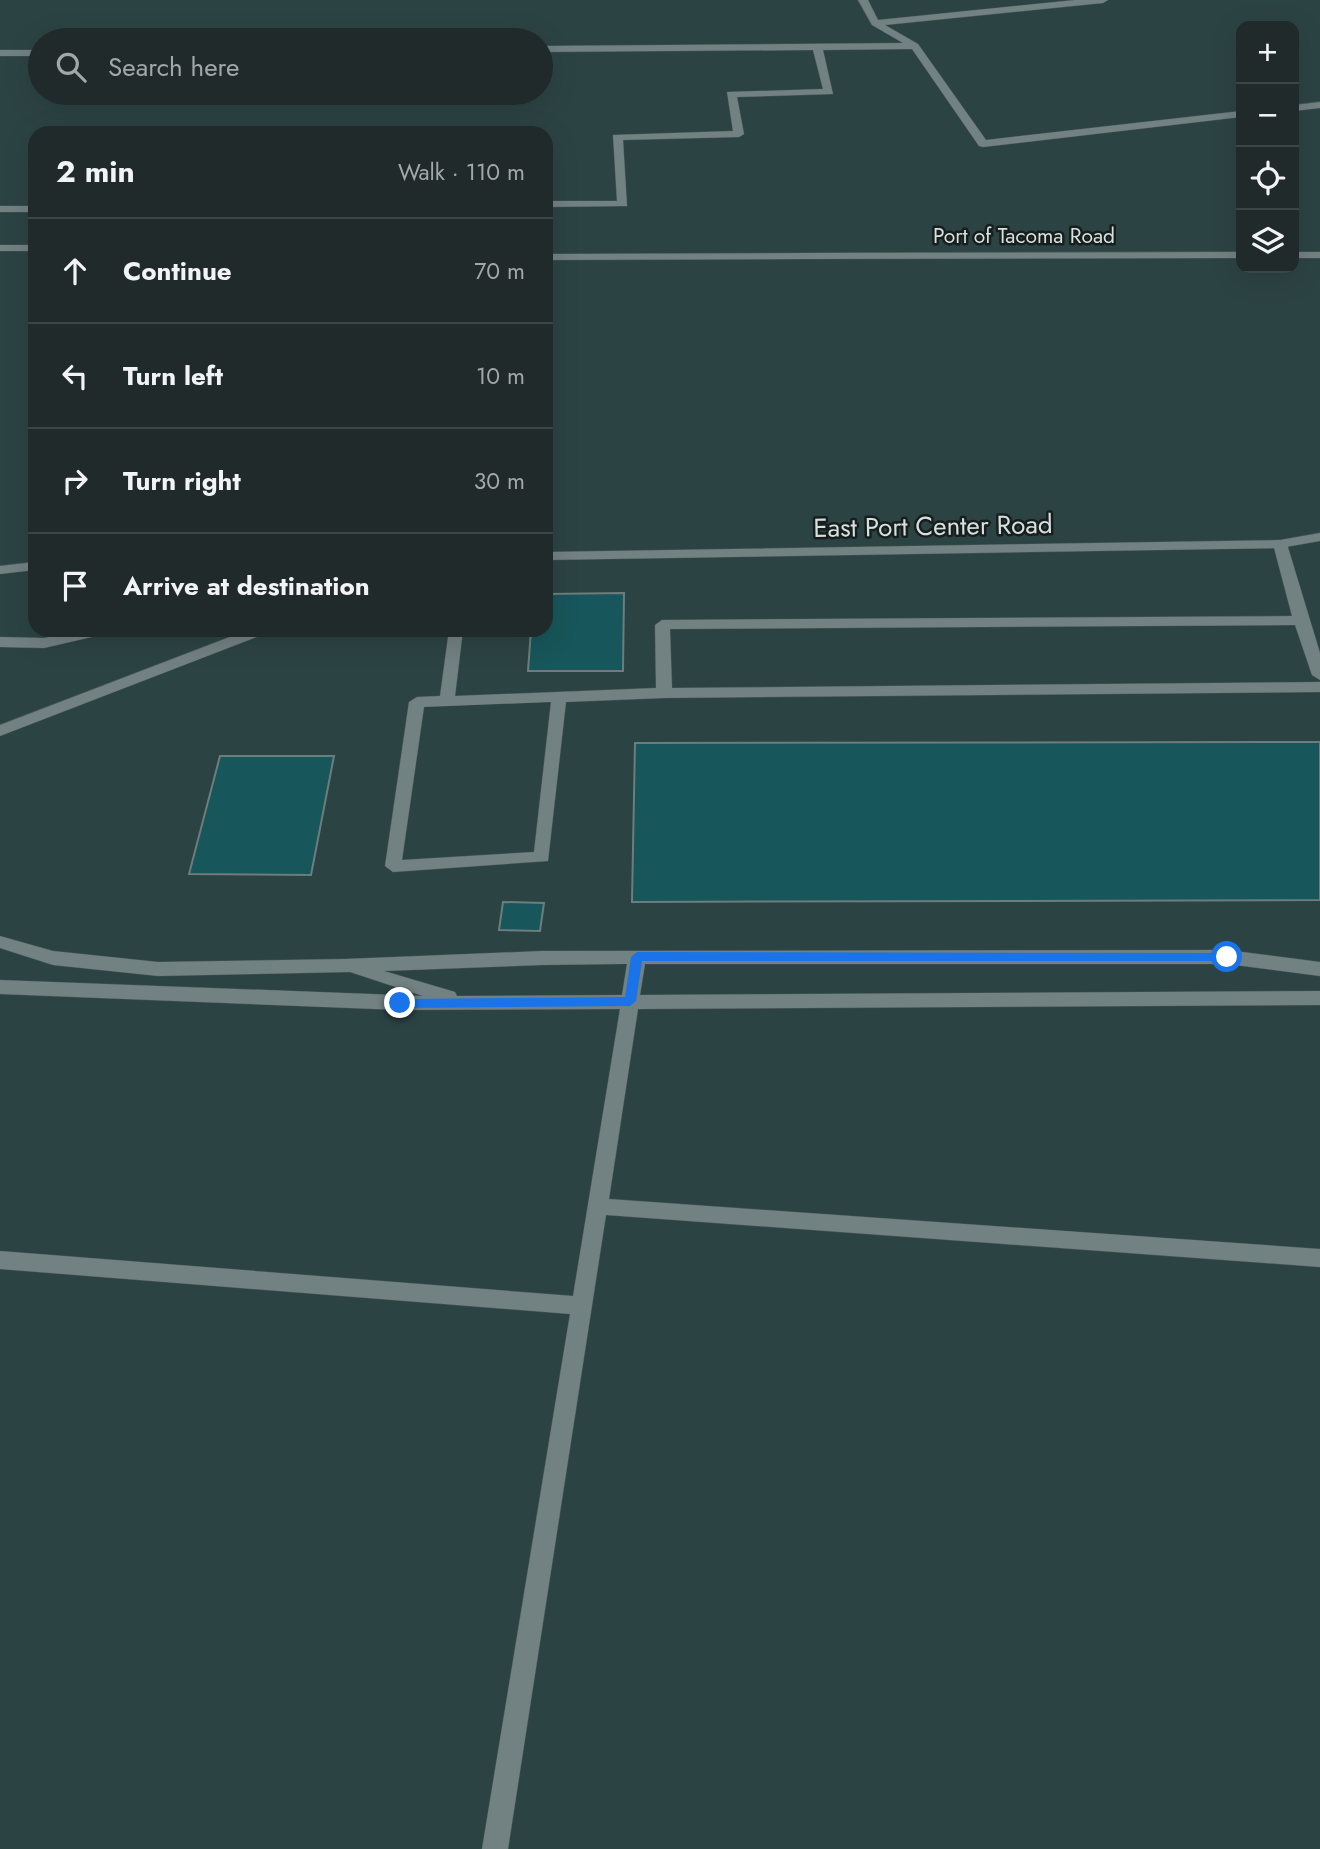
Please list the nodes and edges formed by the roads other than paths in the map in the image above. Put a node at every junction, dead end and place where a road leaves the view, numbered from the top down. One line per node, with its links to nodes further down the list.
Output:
1 (863, 0): 3 (street)
2 (1103, 0): 3 (street)
3 (875, 23): 4 (street)
4 (915, 46): 5 (street); 11 (street)
5 (817, 47): 6 (street); 12 (street)
6 (553, 49)
7 (0, 53): 8 (street)
8 (28, 53)
9 (1320, 105): 10 (street)
10 (1299, 107)
11 (1236, 115)
12 (553, 204)
13 (0, 209): 14 (street)
14 (28, 209)
15 (0, 248): 16 (street)
16 (28, 248)
17 (1236, 255): 20 (street, Port of Tacoma Road)
18 (1299, 255): 19 (street)
19 (1320, 255)
20 (553, 257)
21 (1320, 537): 22 (street, East Port Center Road)
22 (1280, 544): 23 (street, East Port Center Road); 26 (street)
23 (553, 556)
24 (28, 567): 25 (street)
25 (0, 570)
26 (1301, 620): 31 (street); 33 (street)
27 (72, 637): 30 (street)
28 (244, 637): 36 (street)
29 (455, 637): 35 (street)
30 (0, 642)
31 (1320, 674)
32 (1320, 687): 33 (street)
33 (664, 693): 34 (street)
34 (559, 697): 35 (street); 35 (street)
35 (447, 701)
36 (0, 731)
37 (0, 942): 39 (street)
38 (637, 957): 39 (street); 40 (street); 43 (street)
39 (345, 966): 44 (street)
40 (1320, 969)
41 (0, 987): 44 (street)
42 (1320, 998): 43 (street)
43 (630, 1001): 44 (street); 45 (street)
44 (467, 1003)
45 (597, 1206): 46 (street); 48 (street)
46 (1320, 1258)
47 (0, 1260): 48 (street)
48 (581, 1306): 49 (street)
49 (495, 1849)

